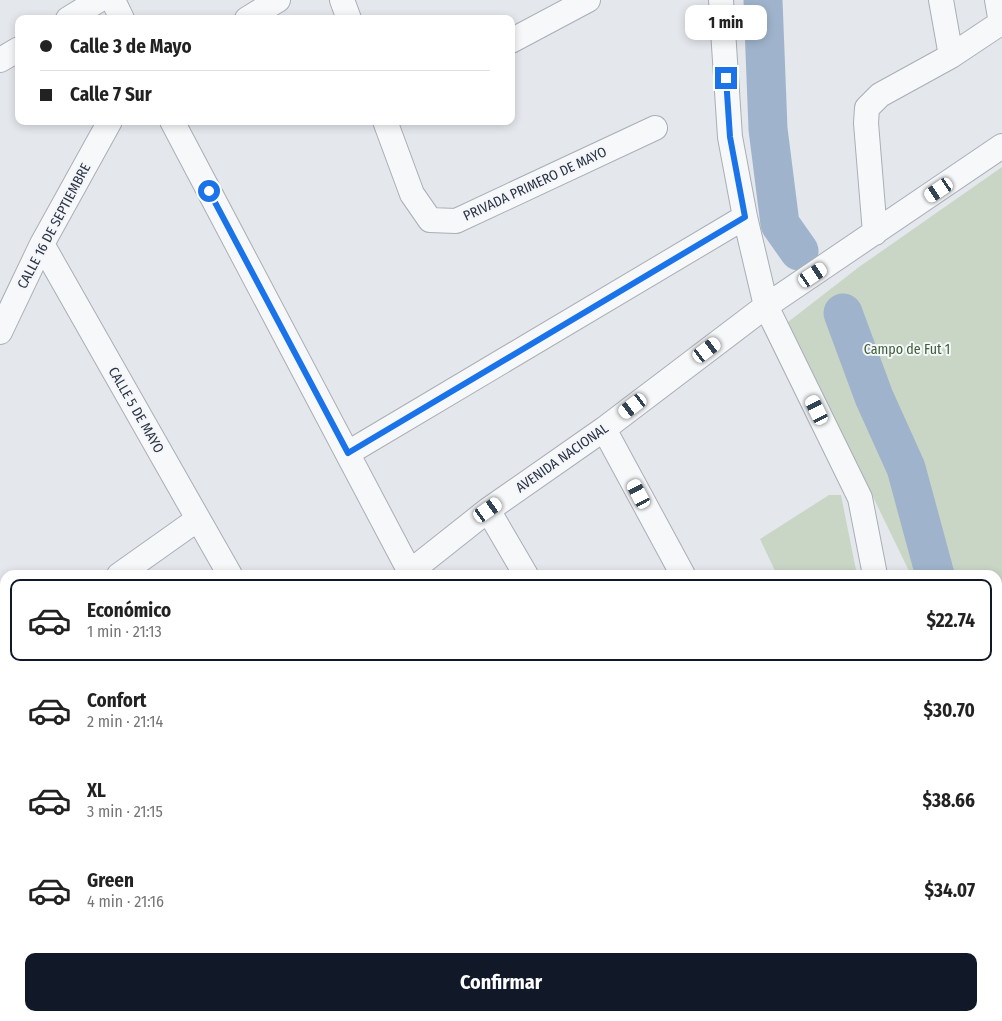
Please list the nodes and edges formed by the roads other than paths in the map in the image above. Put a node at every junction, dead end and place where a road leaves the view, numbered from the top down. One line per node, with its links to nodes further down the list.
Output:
1 (99, 0): 8 (street)
2 (113, 0): 9 (street)
3 (278, 0): 10 (street)
4 (342, 0): 11 (street)
5 (588, 0): 13 (street)
6 (721, 0): 22 (street)
7 (941, 0): 15 (street)
8 (75, 15)
9 (120, 15)
10 (254, 15)
11 (348, 15)
12 (1000, 15): 15 (street)
13 (515, 39)
14 (15, 51): 16 (street)
15 (951, 56): 23 (street)
16 (0, 60)
17 (108, 125): 24 (street, CALLE 16 DE SEPTIEMBRE)
18 (174, 125): 28 (street)
19 (386, 125): 20 (street, PRIVADA PRIMERO DE MAYO)
20 (655, 128)
21 (1002, 146): 23 (street, AVENIDA NACIONAL)
22 (745, 217): 25 (street); 28 (street)
23 (876, 233): 25 (street, AVENIDA NACIONAL)
24 (42, 244): 26 (street, CALLE 16 DE SEPTIEMBRE); 30 (street, CALLE 5 DE MAYO)
25 (766, 306): 27 (street, AVENIDA NACIONAL); 37 (street)
26 (0, 332)
27 (604, 428): 29 (street, AVENIDA NACIONAL); 36 (street)
28 (348, 453): 33 (street)
29 (488, 510): 34 (street, AVENIDA NACIONAL); 35 (street)
30 (198, 519): 31 (street); 32 (street, CALLE 5 DE MAYO)
31 (125, 570)
32 (227, 570)
33 (406, 570)
34 (413, 570)
35 (523, 570)
36 (680, 570)
37 (874, 570)

